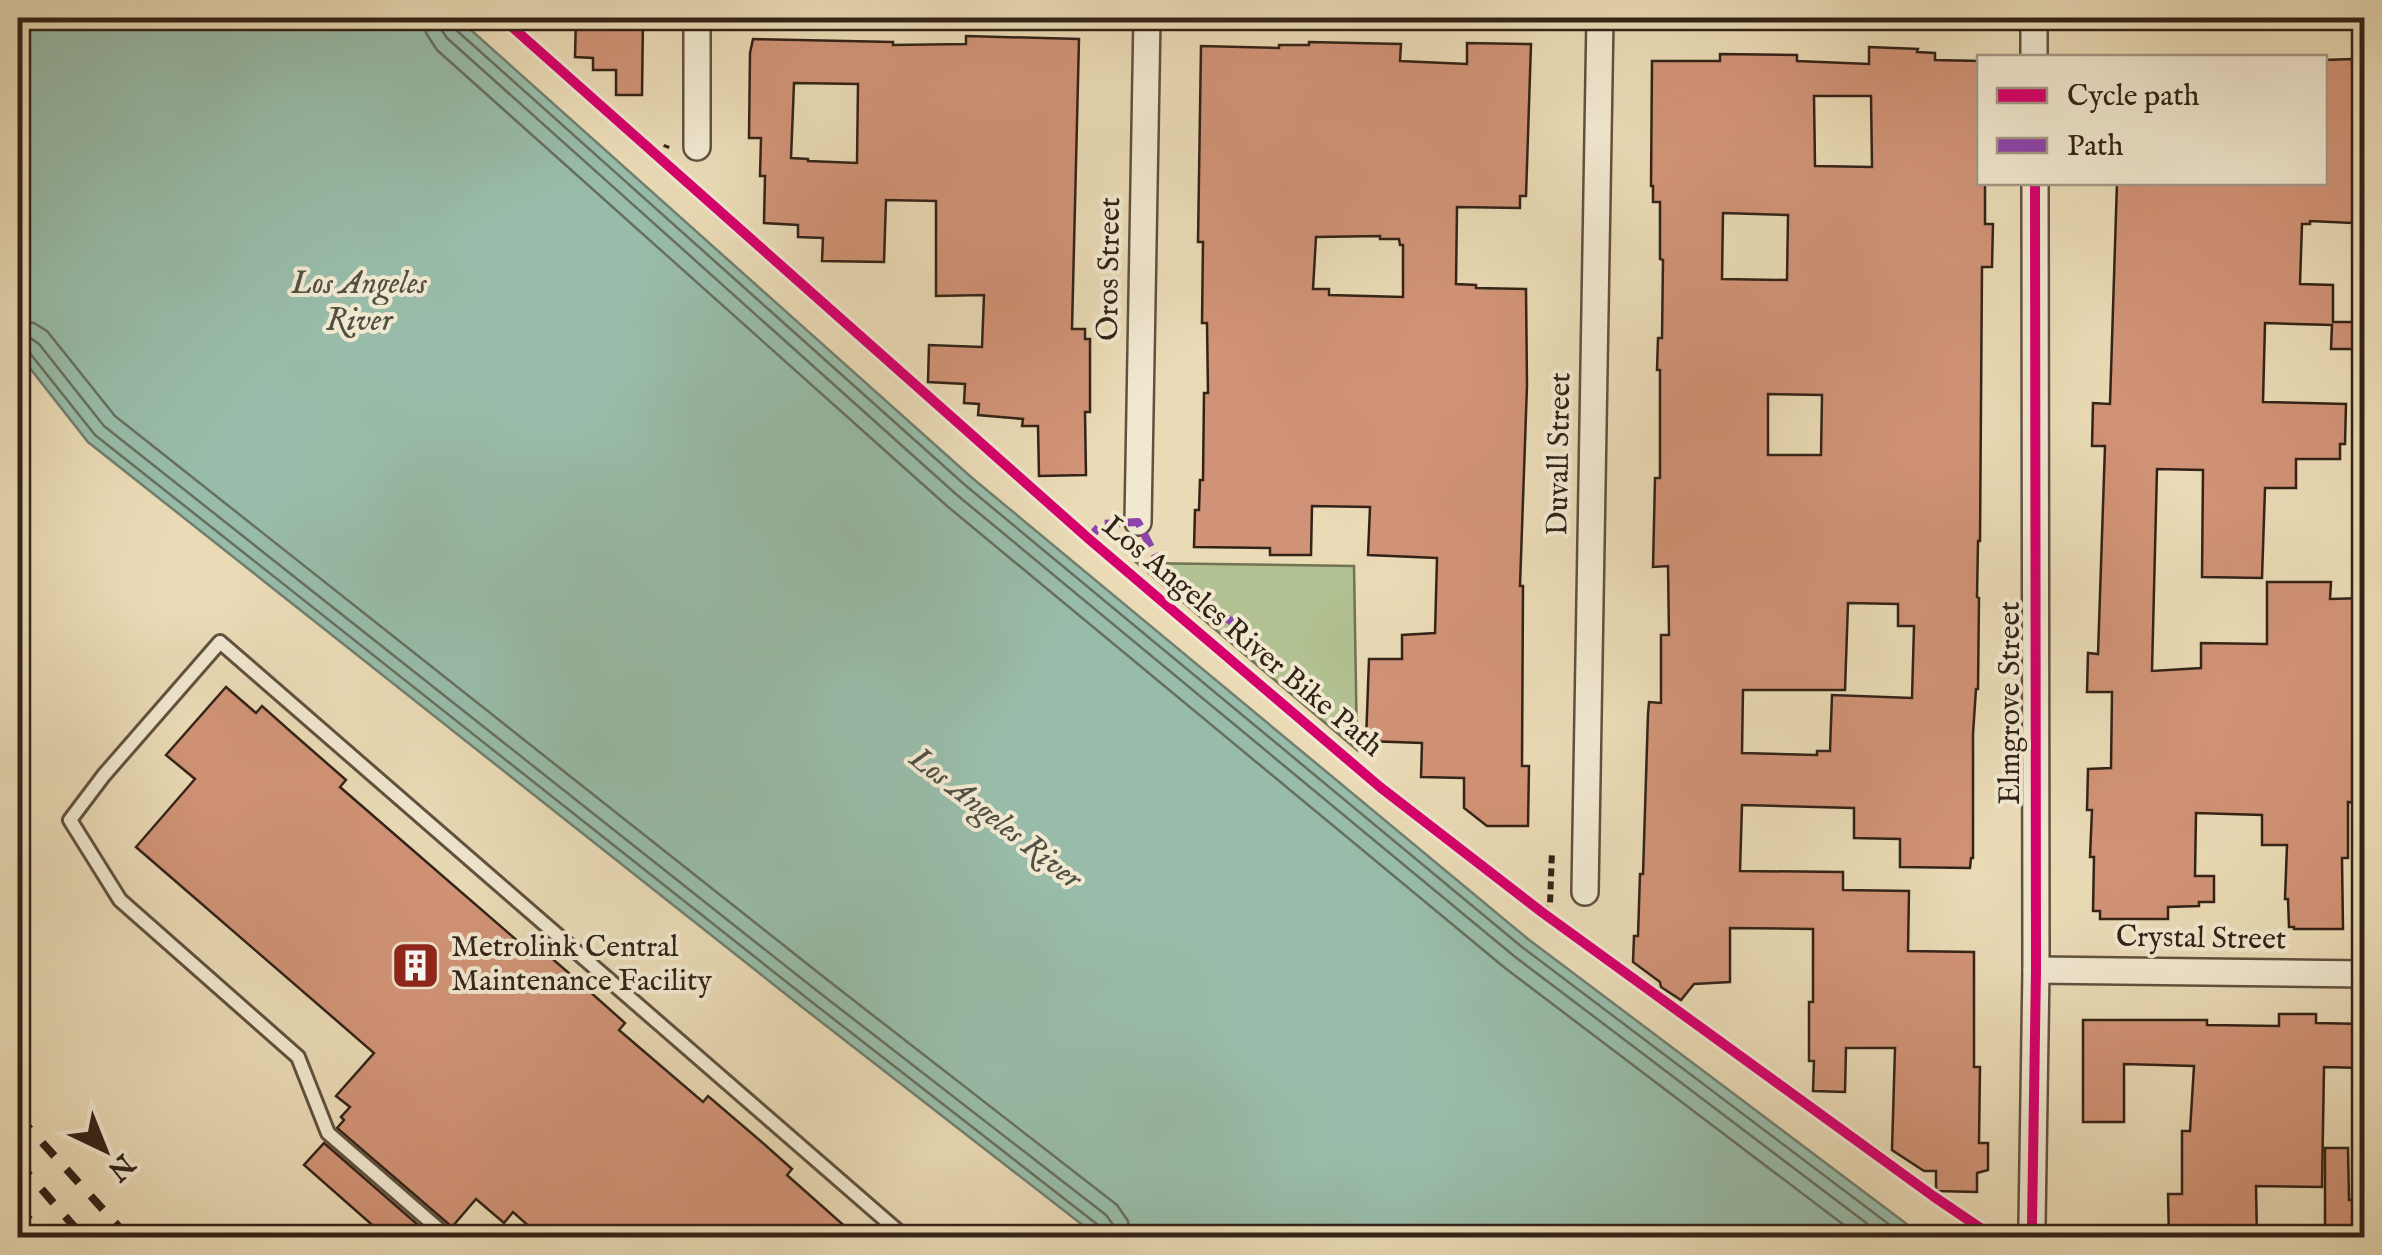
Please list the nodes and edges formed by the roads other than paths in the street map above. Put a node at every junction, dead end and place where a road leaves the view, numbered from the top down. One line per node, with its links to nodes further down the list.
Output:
1 (697, 18): 6 (street)
2 (1148, 18): 8 (street, Oros Street)
3 (1600, 18): 9 (street, Duvall Street)
4 (2034, 18): 5 (street)
5 (2034, 55)
6 (697, 147)
7 (2035, 185): 10 (street, Elmgrove Street)
8 (1138, 522)
9 (1585, 892)
10 (2036, 970): 11 (street, Crystal Street); 12 (street, Elmgrove Street)
11 (2364, 974)
12 (2032, 1224)
13 (448, 1238): 14 (lane)
14 (906, 1238)

